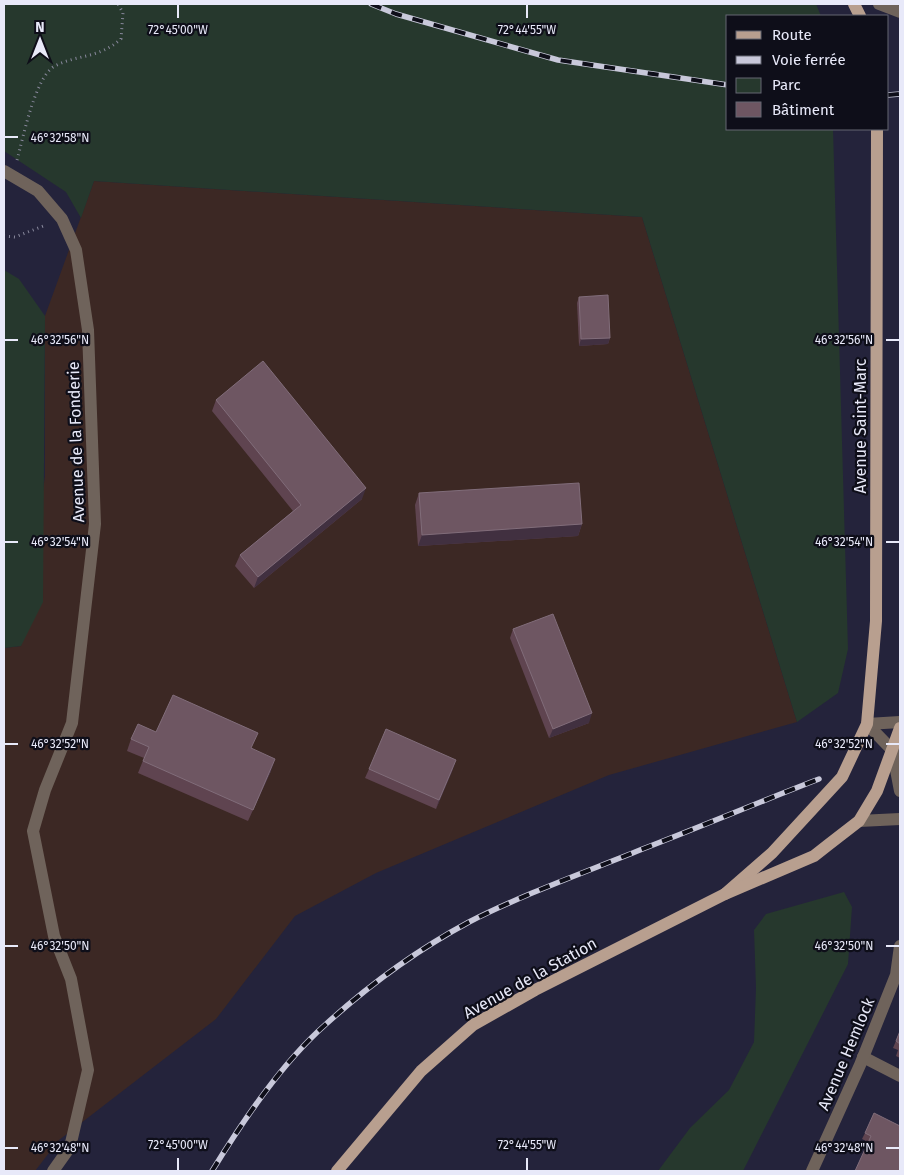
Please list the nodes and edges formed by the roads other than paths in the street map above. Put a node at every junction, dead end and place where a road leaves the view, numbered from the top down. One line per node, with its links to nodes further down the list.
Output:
1 (879, 4): 2 (street)
2 (900, 12)
3 (877, 132): 6 (main road, Avenue Saint-Marc)
4 (8, 173): 16 (street, Avenue de la Fonderie)
5 (900, 722): 6 (street)
6 (867, 724): 8 (street); 12 (main road)
7 (900, 728): 8 (main road)
8 (896, 754): 9 (street); 11 (main road)
9 (900, 791)
10 (900, 818): 11 (street)
11 (859, 821): 12 (main road)
12 (725, 894): 17 (main road, Avenue de la Station)
13 (900, 946): 14 (street, Avenue Hemlock)
14 (863, 1057): 15 (street); 18 (street, Avenue Hemlock)
15 (900, 1076)
16 (53, 1171)
17 (338, 1171)
18 (812, 1171)

